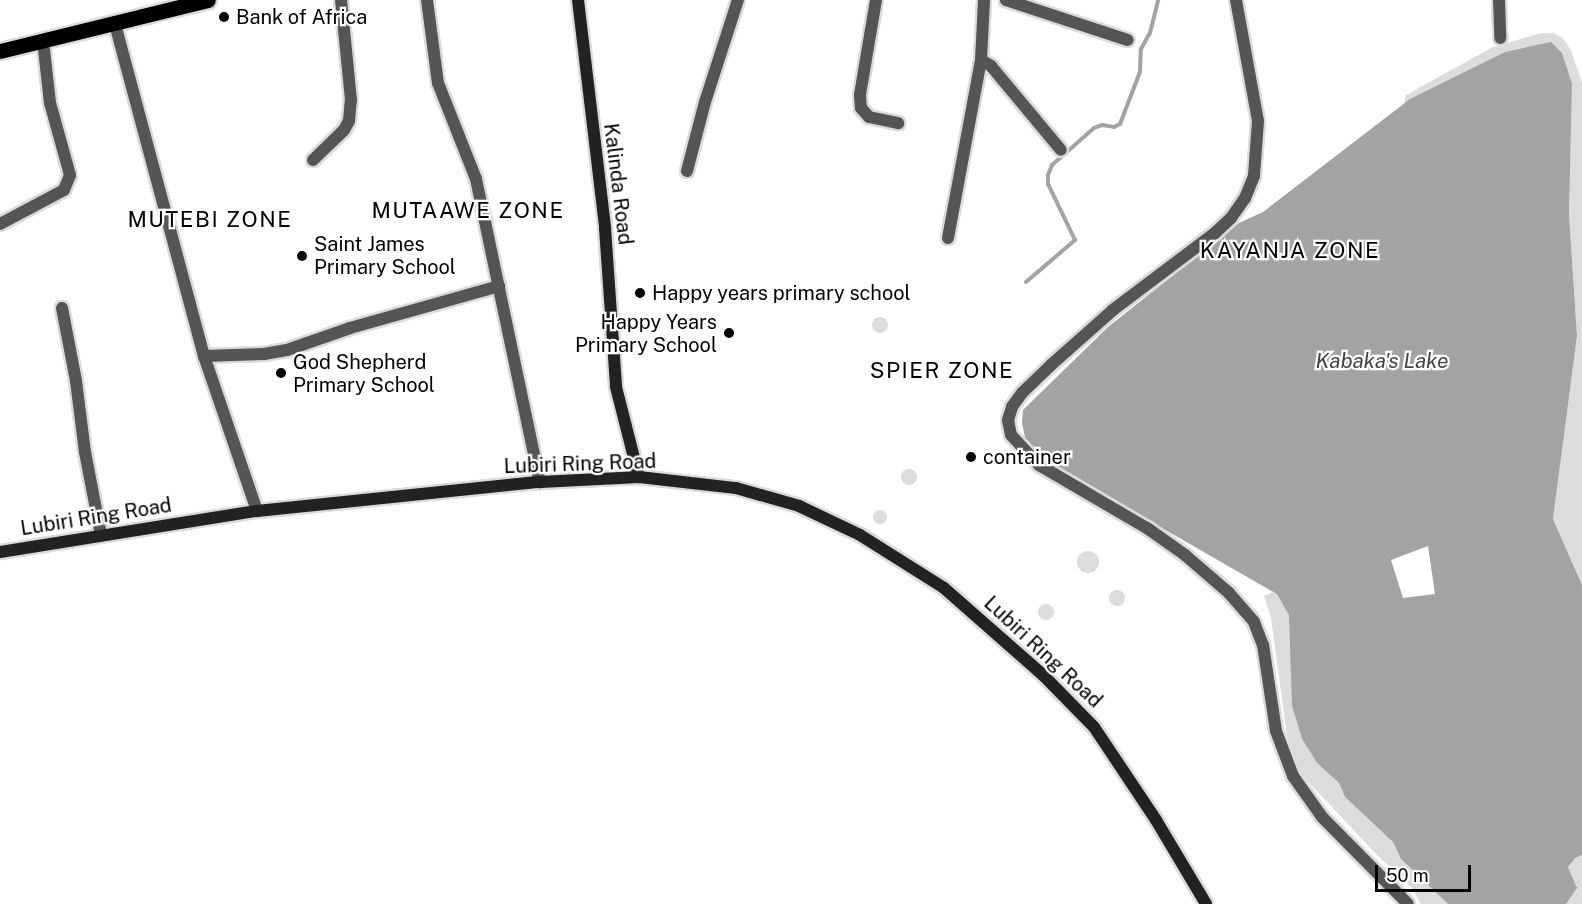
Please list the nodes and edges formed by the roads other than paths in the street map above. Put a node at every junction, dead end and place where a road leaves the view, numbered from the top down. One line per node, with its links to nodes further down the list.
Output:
1 (341, 0): 19 (street)
2 (427, 0): 23 (street)
3 (578, 0): 26 (main road, Kalinda Road)
4 (738, 0): 20 (street)
5 (876, 0): 17 (street)
6 (984, 0): 16 (street)
7 (1006, 0): 13 (street)
8 (1236, 0): 32 (street)
9 (1499, 0): 12 (street)
10 (198, 1): 11 (main road)
11 (116, 24): 14 (main road); 25 (street)
12 (1500, 38)
13 (1128, 40)
14 (43, 41): 15 (main road); 21 (street)
15 (0, 51)
16 (981, 60): 18 (street); 22 (street)
17 (898, 123)
18 (1061, 150)
19 (313, 160)
20 (687, 171)
21 (0, 224)
22 (948, 238)
23 (498, 286): 25 (street); 27 (street)
24 (62, 308): 29 (street)
25 (204, 356): 28 (street)
26 (639, 477): 27 (main road, Lubiri Ring Road); 31 (main road, Lubiri Ring Road)
27 (540, 482): 28 (main road, Lubiri Ring Road)
28 (256, 511): 29 (main road, Lubiri Ring Road)
29 (101, 535): 30 (main road, Lubiri Ring Road)
30 (0, 552)
31 (1206, 904)
32 (1408, 904)

